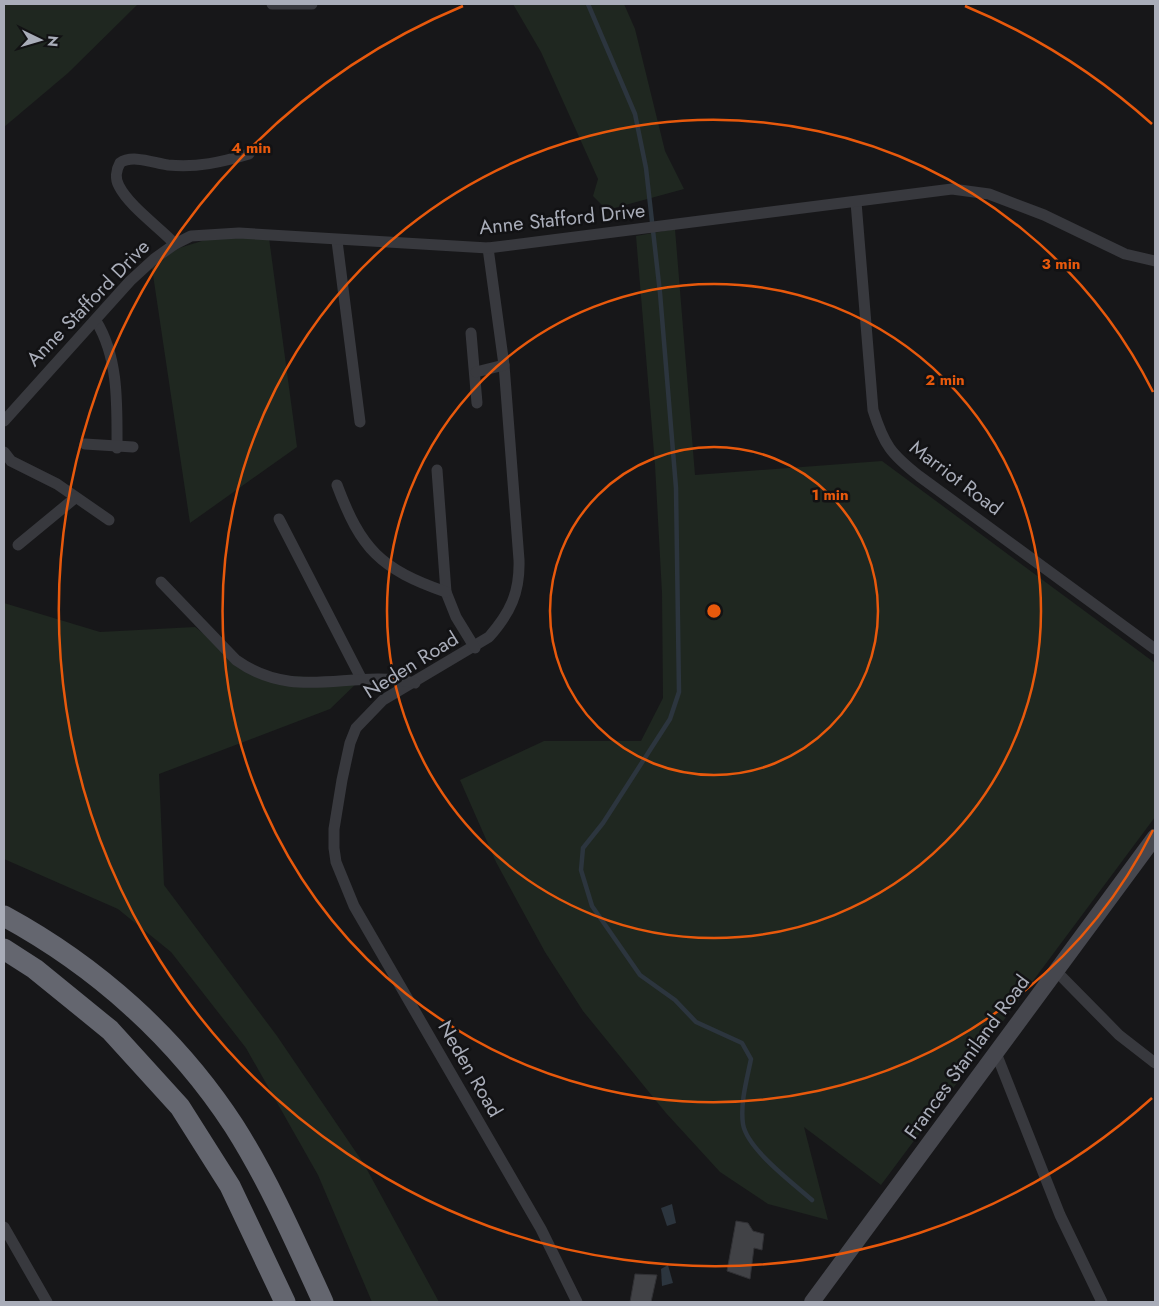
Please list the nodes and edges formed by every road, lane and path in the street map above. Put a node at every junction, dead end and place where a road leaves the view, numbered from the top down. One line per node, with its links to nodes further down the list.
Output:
1 (272, 4): 2 (street)
2 (312, 4)
3 (249, 154): 6 (street)
4 (856, 202): 7 (street, Anne Stafford Drive); 8 (street, Anne Stafford Drive); 29 (street, Marriot Road)
5 (337, 241): 6 (street, Anne Stafford Drive); 7 (street, Anne Stafford Drive); 15 (street)
6 (175, 244): 9 (street, Anne Stafford Drive)
7 (488, 248): 11 (street, Neden Road)
8 (1155, 261)
9 (96, 321): 14 (street, Anne Stafford Drive); 17 (street)
10 (471, 333): 12 (street)
11 (504, 366): 12 (street); 28 (street, Neden Road)
12 (476, 372): 13 (street)
13 (477, 403)
14 (4, 421)
15 (360, 422)
16 (85, 444): 17 (street)
17 (117, 448): 18 (street)
18 (133, 448)
19 (4, 452): 22 (street)
20 (436, 470): 27 (street)
21 (337, 485): 27 (street)
22 (75, 498): 24 (street); 25 (street)
23 (279, 519): 30 (street)
24 (109, 520)
25 (18, 545)
26 (161, 582): 30 (street)
27 (446, 592): 28 (street)
28 (474, 648): 31 (street, Neden Road)
29 (1155, 649)
30 (362, 680): 31 (street)
31 (415, 682): 42 (street, Neden Road)
32 (1155, 837): 35 (street, Frances Staniland Road)
33 (4, 916): 41 (highway)
34 (4, 949): 40 (highway)
35 (1056, 971): 36 (street, Frances Staniland Road); 37 (street)
36 (996, 1053): 43 (street, Frances Staniland Road); 44 (street)
37 (1155, 1063)
38 (4, 1227): 39 (street)
39 (47, 1302)
40 (285, 1302)
41 (323, 1302)
42 (578, 1302)
43 (812, 1302)
44 (1102, 1302)

